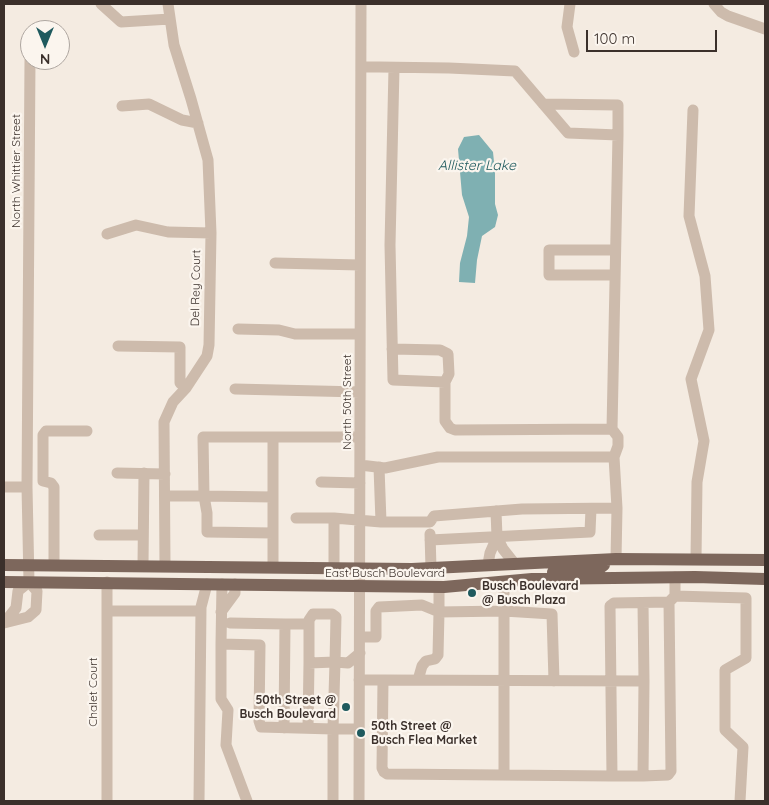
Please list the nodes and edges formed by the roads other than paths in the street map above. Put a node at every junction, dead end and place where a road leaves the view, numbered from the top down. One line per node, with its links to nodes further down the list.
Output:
1 (102, 4): 6 (street)
2 (168, 4): 6 (street, Del Rey Court)
3 (361, 4): 9 (street, North 50th Street)
4 (570, 4): 8 (street)
5 (714, 4): 7 (street)
6 (170, 19): 15 (street, Del Rey Court)
7 (765, 29)
8 (574, 52)
9 (361, 68): 10 (street); 21 (street, North 50th Street)
10 (394, 68): 12 (street); 26 (street)
11 (30, 70): 44 (street, North Whittier Street)
12 (543, 104): 16 (street); 16 (street)
13 (122, 106): 15 (street)
14 (693, 110): 63 (street)
15 (198, 123): 17 (street, Del Rey Court)
16 (618, 135): 19 (street)
17 (211, 233): 18 (street); 28 (street, Del Rey Court)
18 (107, 234)
19 (615, 250): 22 (street); 22 (street)
20 (275, 263): 21 (street)
21 (360, 265): 24 (street, North 50th Street)
22 (615, 276): 31 (street)
23 (238, 329): 24 (street)
24 (360, 334): 30 (street, North 50th Street)
25 (118, 346): 28 (street)
26 (392, 349): 27 (street); 27 (street)
27 (445, 382): 31 (street)
28 (186, 388): 40 (street, Del Rey Court)
29 (235, 389): 30 (street)
30 (360, 392): 34 (street, North 50th Street)
31 (612, 429): 35 (street)
32 (87, 430): 41 (street)
33 (273, 437): 34 (street); 47 (street); 48 (street)
34 (360, 437): 36 (street, North 50th Street)
35 (614, 457): 37 (street); 49 (street)
36 (360, 465): 37 (street); 43 (street, North 50th Street)
37 (379, 467): 55 (street)
38 (117, 473): 39 (street)
39 (144, 473): 40 (street); 59 (street)
40 (165, 474): 46 (street, Del Rey Court)
41 (43, 481): 44 (street); 69 (street)
42 (321, 482): 43 (street)
43 (360, 483): 54 (street, North 50th Street)
44 (27, 484): 45 (street); 66 (street, North Whittier Street)
45 (4, 487)
46 (165, 496): 47 (street); 71 (street, Del Rey Court)
47 (204, 496): 48 (street); 57 (street)
48 (273, 497): 57 (street)
49 (617, 508): 50 (street); 62 (street)
50 (591, 509): 51 (street); 60 (street)
51 (496, 511): 56 (street); 60 (street)
52 (296, 518): 53 (street)
53 (334, 518): 54 (street); 73 (street)
54 (360, 519): 55 (street); 74 (street, North 50th Street)
55 (381, 522): 56 (street)
56 (430, 522): 61 (street)
57 (273, 533): 72 (street)
58 (99, 534): 59 (street)
59 (143, 535): 70 (street)
60 (497, 537): 61 (street); 65 (street); 67 (street)
61 (430, 540): 75 (street)
62 (616, 559): 63 (main road, East Busch Boulevard); 65 (main road, East Busch Boulevard); 78 (main road)
63 (696, 559): 64 (main road, East Busch Boulevard)
64 (765, 560)
65 (514, 563): 67 (main road, East Busch Boulevard)
66 (28, 564): 68 (main road, East Busch Boulevard); 69 (main road, East Busch Boulevard); 80 (street, North Whittier Street)
67 (488, 564): 75 (main road, East Busch Boulevard)
68 (4, 565)
69 (54, 565): 70 (main road, East Busch Boulevard)
70 (143, 565): 71 (main road, East Busch Boulevard)
71 (166, 565): 72 (main road, East Busch Boulevard)
72 (273, 566): 73 (main road, East Busch Boulevard)
73 (334, 568): 74 (main road, East Busch Boulevard)
74 (360, 568): 75 (main road, East Busch Boulevard); 86 (street, North 50th Street)
75 (431, 568)
76 (674, 577): 77 (main road, East Busch Boulevard); 78 (main road, East Busch Boulevard); 88 (street)
77 (765, 578)
78 (532, 579): 82 (main road, East Busch Boulevard)
79 (4, 582): 80 (main road, East Busch Boulevard)
80 (29, 582): 81 (main road, East Busch Boulevard); 95 (street); 95 (street, North Whittier Street)
81 (107, 582): 83 (main road, East Busch Boulevard); 90 (street, Chalet Court)
82 (504, 582): 87 (main road, East Busch Boulevard); 92 (street)
83 (207, 584): 84 (main road, East Busch Boulevard); 91 (street)
84 (222, 584): 85 (main road, East Busch Boulevard); 93 (street)
85 (235, 584): 86 (main road, East Busch Boulevard); 93 (street)
86 (360, 587): 87 (main road, East Busch Boulevard); 100 (street, North 50th Street)
87 (439, 587): 94 (street)
88 (672, 599): 89 (street); 119 (street); 125 (street)
89 (642, 603): 111 (street); 112 (street)
90 (107, 611): 91 (street); 120 (street, Chalet Court)
91 (201, 611): 121 (street)
92 (504, 611): 94 (street); 109 (street); 110 (street)
93 (221, 612): 101 (street)
94 (440, 612): 100 (street); 108 (street)
95 (4, 622)
96 (230, 623): 97 (street)
97 (260, 624): 98 (street); 102 (street)
98 (285, 624): 99 (street); 113 (street)
99 (309, 624): 104 (street); 105 (street)
100 (360, 637): 103 (street, North 50th Street)
101 (222, 644): 102 (street); 122 (street)
102 (260, 645): 113 (street)
103 (360, 653): 104 (street); 106 (street, North 50th Street)
104 (334, 662): 105 (street); 115 (street)
105 (309, 663): 114 (street)
106 (359, 680): 107 (street); 116 (street, North 50th Street)
107 (383, 680): 108 (street); 117 (street)
108 (418, 680): 109 (street)
109 (504, 681): 110 (street); 117 (street)
110 (554, 681): 111 (street)
111 (611, 681): 112 (street); 118 (street)
112 (644, 681): 119 (street)
113 (284, 728): 114 (street)
114 (308, 728): 115 (street)
115 (333, 729): 116 (street); 123 (street)
116 (359, 729): 124 (street, North 50th Street)
117 (504, 774): 118 (street)
118 (612, 776): 119 (street)
119 (643, 776)
120 (107, 801)
121 (199, 801)
122 (247, 801)
123 (333, 801)
124 (359, 801)
125 (740, 801)

